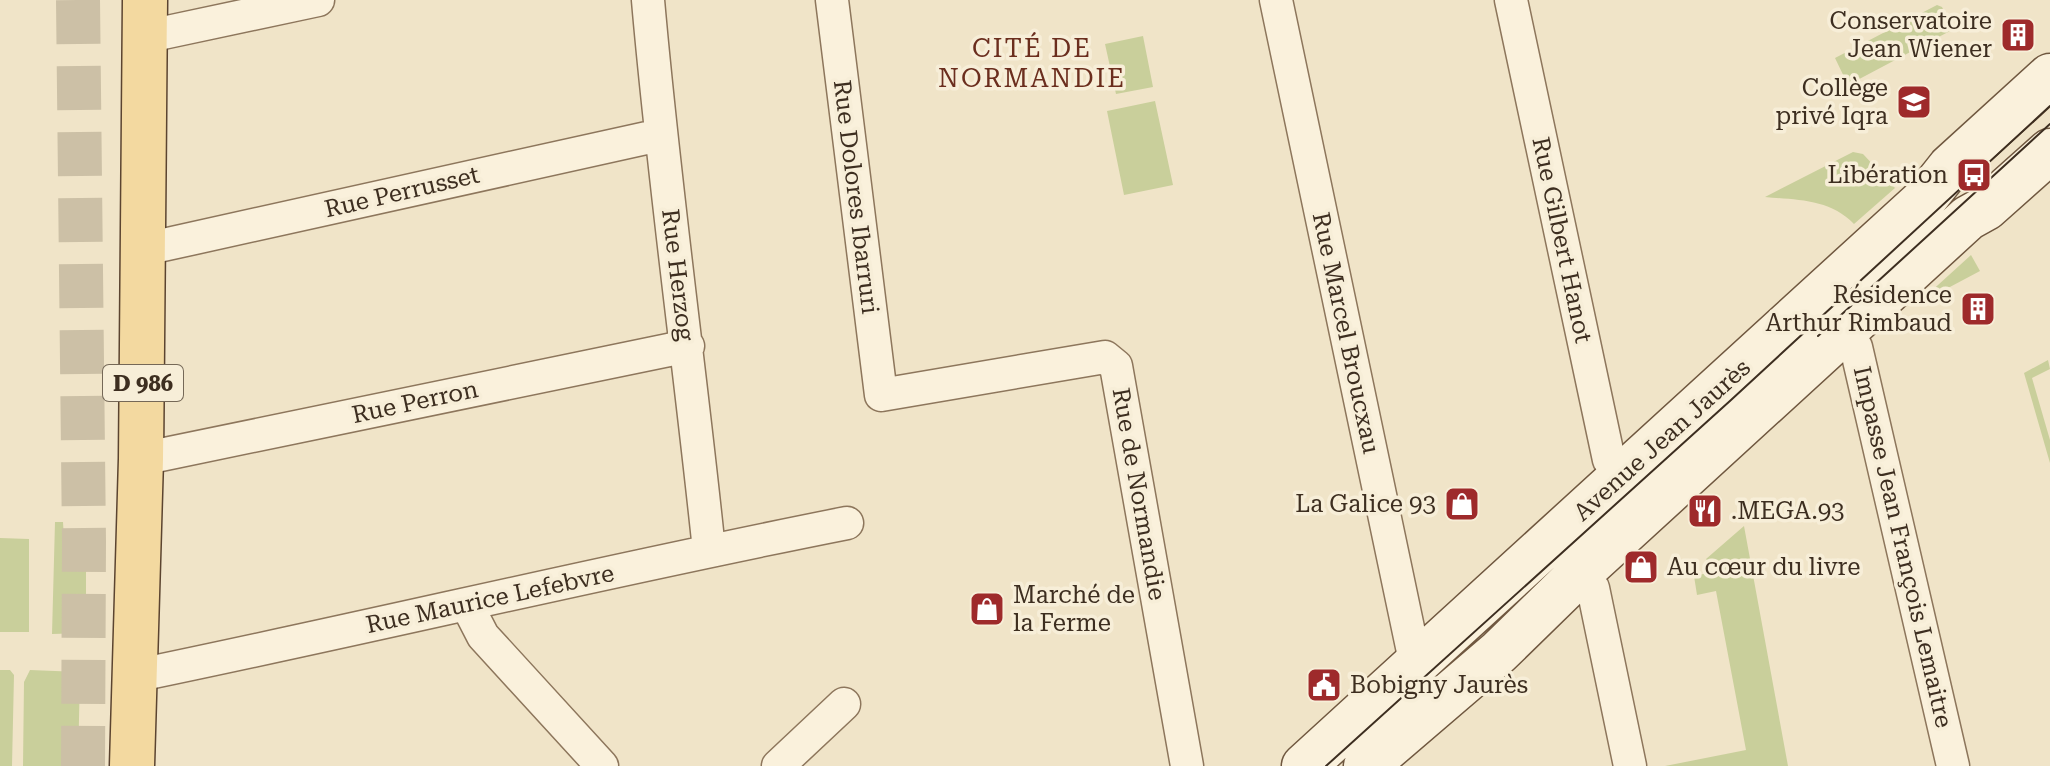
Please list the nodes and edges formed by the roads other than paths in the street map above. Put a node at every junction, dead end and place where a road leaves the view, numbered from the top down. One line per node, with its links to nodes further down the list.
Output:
1 (318, 0): 6 (street)
2 (648, 0): 8 (street, Rue Herzog)
3 (832, 0): 13 (street, Rue Dolores Ibarruri)
4 (1276, 0): 20 (street, Rue Marcel Broucxau)
5 (1511, 0): 15 (street, Rue Gilbert Hanot)
6 (145, 19): 10 (main road, D 986)
7 (2050, 76): 15 (street, Avenue Jean Jaurès)
8 (660, 135): 10 (street, Rue Perrusset); 12 (street, Rue Herzog)
9 (2050, 151): 11 (street, Avenue Jean Jaurès)
10 (145, 249): 14 (main road, D 986)
11 (1844, 331): 18 (street, Avenue Jean Jaurès); 30 (street, Impasse Jean François Lemaitre)
12 (688, 346): 14 (street, Rue Perron); 17 (street, Rue Herzog)
13 (881, 395): 26 (street, Rue de Normandie)
14 (141, 459): 21 (main road, D 986)
15 (1623, 475): 20 (street, Avenue Jean Jaurès)
16 (847, 523): 17 (street, Rue Maurice Lefebvre)
17 (709, 550): 19 (street, Rue Maurice Lefebvre)
18 (1580, 573): 28 (street, Avenue Jean Jaurès); 29 (street)
19 (467, 605): 21 (street, Rue Maurice Lefebvre); 24 (street)
20 (1416, 666): 27 (street, Avenue Jean Jaurès)
21 (134, 676): 23 (main road, D 986)
22 (844, 704): 25 (street)
23 (132, 766)
24 (602, 766)
25 (778, 766)
26 (1187, 766)
27 (1304, 766)
28 (1366, 766)
29 (1630, 766)
30 (1953, 766)

